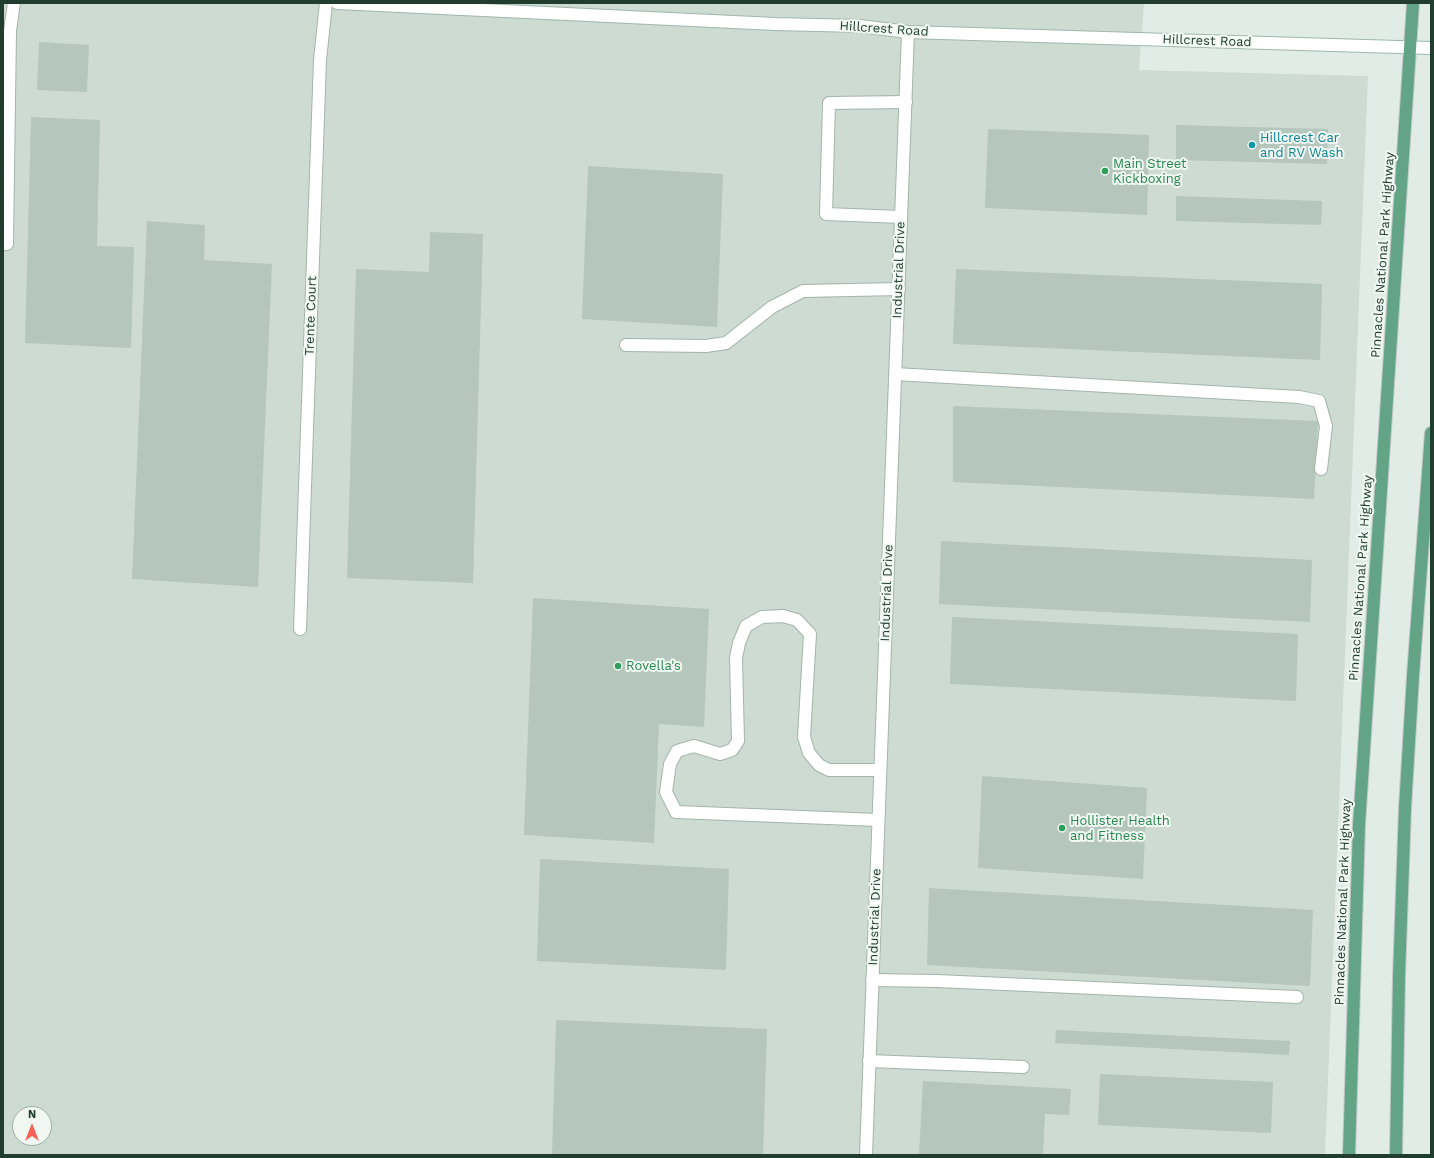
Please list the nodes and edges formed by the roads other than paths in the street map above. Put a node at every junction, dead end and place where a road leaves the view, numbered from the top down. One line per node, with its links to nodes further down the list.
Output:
1 (14, 3): 10 (street)
2 (326, 3): 16 (street, Trente Court)
3 (337, 3): 5 (street, Hillcrest Road)
4 (1413, 3): 6 (main road, Pinnacles National Park Highway)
5 (908, 32): 6 (street, Hillcrest Road); 8 (street, Industrial Drive)
6 (1411, 48): 7 (street, Hillcrest Road); 24 (main road, Pinnacles National Park Highway)
7 (1431, 48)
8 (906, 102): 9 (street, Industrial Drive); 9 (street)
9 (901, 217): 11 (street, Industrial Drive)
10 (3, 244)
11 (899, 289): 12 (street); 13 (street, Industrial Drive)
12 (626, 345)
13 (895, 374): 15 (street); 17 (street, Industrial Drive)
14 (1431, 433): 25 (main road)
15 (1321, 470)
16 (300, 629)
17 (880, 770): 18 (street, Industrial Drive); 18 (street)
18 (878, 820): 19 (street, Industrial Drive)
19 (872, 980): 20 (street); 21 (street, Industrial Drive)
20 (1297, 997)
21 (869, 1061): 22 (street); 23 (street, Industrial Drive)
22 (1023, 1067)
23 (866, 1155)
24 (1349, 1155)
25 (1396, 1155)

